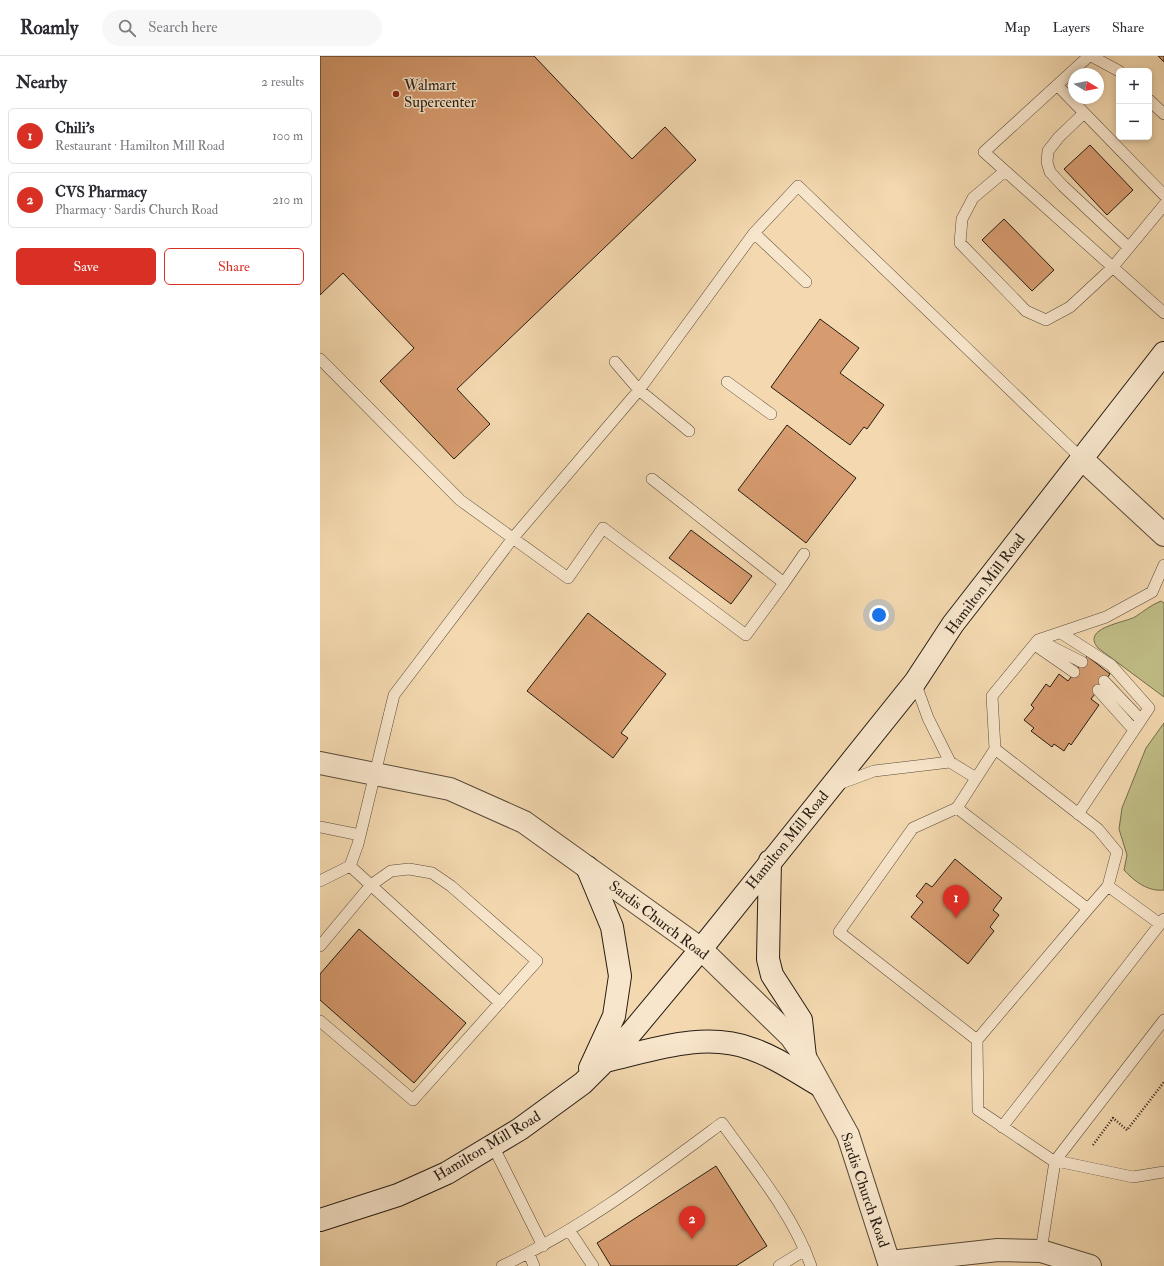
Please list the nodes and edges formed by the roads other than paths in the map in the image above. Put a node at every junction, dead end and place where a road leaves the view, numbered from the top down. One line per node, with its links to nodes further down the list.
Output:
1 (1090, 56): 2 (lane); 3 (lane)
2 (1116, 69)
3 (1057, 85): 5 (lane); 7 (lane)
4 (1152, 103): 6 (lane)
5 (1084, 113): 8 (lane); 11 (lane)
6 (1164, 114)
7 (1005, 171): 12 (lane); 12 (lane)
8 (1164, 195)
9 (1164, 205): 11 (lane)
10 (754, 234): 13 (lane); 19 (lane); 22 (lane)
11 (1128, 247): 12 (lane)
12 (1112, 268): 14 (lane)
13 (806, 282)
14 (1164, 314)
15 (1164, 353): 22 (main road, Hamilton Mill Road)
16 (320, 359): 25 (lane)
17 (615, 362): 19 (lane)
18 (727, 382): 20 (lane)
19 (639, 390): 21 (lane); 25 (lane)
20 (771, 414)
21 (689, 431)
22 (1082, 459): 24 (main road); 33 (main road, Hamilton Mill Road)
23 (652, 479): 28 (lane)
24 (1164, 535)
25 (513, 538): 28 (lane); 39 (lane)
26 (804, 554): 28 (lane)
27 (1163, 570): 29 (lane)
28 (784, 583)
29 (1061, 633): 30 (lane); 34 (lane)
30 (1036, 642): 31 (lane); 32 (lane); 36 (lane)
31 (1082, 662)
32 (1074, 672)
33 (915, 682): 37 (lane); 41 (main road, Hamilton Mill Road)
34 (1140, 720): 35 (lane); 35 (lane)
35 (1134, 730): 43 (lane)
36 (995, 749): 40 (lane); 43 (lane)
37 (950, 762): 40 (lane); 41 (lane)
38 (320, 763): 39 (main road, Sardis Church Road)
39 (374, 773): 45 (lane); 48 (main road, Sardis Church Road)
40 (976, 778): 42 (lane)
41 (830, 787): 46 (main road, Hamilton Mill Road)
42 (957, 808): 52 (lane); 59 (lane)
43 (1078, 814): 51 (lane)
44 (320, 827): 45 (lane)
45 (360, 835): 47 (lane)
46 (770, 861): 55 (main road, Hamilton Mill Road); 60 (main road)
47 (350, 866): 49 (lane); 50 (lane)
48 (587, 867): 55 (main road, Sardis Church Road); 62 (main road)
49 (320, 881)
50 (371, 885): 54 (lane); 56 (lane); 56 (lane)
51 (1108, 886): 52 (lane); 53 (lane)
52 (1088, 909): 59 (lane)
53 (1162, 922): 64 (lane)
54 (320, 946)
55 (701, 949): 60 (main road, Sardis Church Road); 61 (main road, Hamilton Mill Road)
56 (500, 1003): 58 (lane)
57 (1164, 1020): 66 (lane)
58 (320, 1021)
59 (977, 1040): 64 (lane)
60 (805, 1057): 63 (main road, Sardis Church Road)
61 (605, 1061): 62 (main road, Hamilton Mill Road); 63 (main road)
62 (583, 1082): 65 (main road, Hamilton Mill Road)
63 (820, 1086): 74 (main road, Sardis Church Road)
64 (1002, 1126): 66 (lane)
65 (493, 1146): 68 (main road, Hamilton Mill Road); 70 (lane)
66 (1055, 1161): 67 (lane); 72 (lane)
67 (1164, 1172)
68 (320, 1220)
69 (569, 1230): 70 (lane); 71 (lane); 77 (lane)
70 (544, 1246): 73 (lane)
71 (805, 1250): 78 (lane); 79 (lane)
72 (1040, 1251): 74 (main road); 80 (main road)
73 (529, 1254): 75 (lane); 76 (lane)
74 (885, 1265)
75 (502, 1266)
76 (534, 1266)
77 (593, 1266)
78 (779, 1266)
79 (811, 1266)
80 (1090, 1266)

